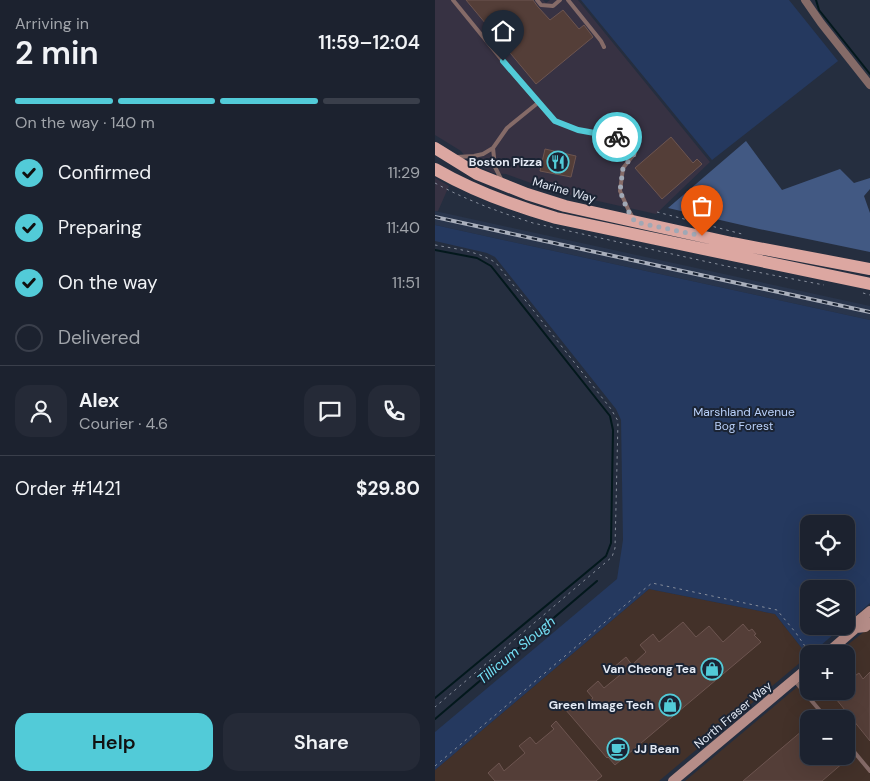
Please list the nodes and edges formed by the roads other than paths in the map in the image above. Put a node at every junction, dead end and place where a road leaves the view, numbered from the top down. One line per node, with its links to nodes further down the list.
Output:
1 (453, 0): 8 (lane)
2 (537, 0): 3 (lane)
3 (560, 0)
4 (568, 0): 6 (lane)
5 (805, 0): 7 (street)
6 (604, 47)
7 (870, 85)
8 (539, 102): 10 (lane); 14 (lane)
9 (435, 148): 11 (main road, Marine Way)
10 (493, 148): 11 (lane); 13 (lane)
11 (448, 157): 13 (main road, Marine Way)
12 (435, 169): 16 (main road)
13 (505, 186): 14 (main road, Marine Way)
14 (635, 222): 15 (main road, Marine Way)
15 (870, 269)
16 (870, 284)
17 (870, 611): 19 (street)
18 (870, 623): 19 (street)
19 (856, 628): 20 (street)
20 (836, 645)
21 (800, 675): 22 (street, North Fraser Way)
22 (794, 680): 23 (lane); 26 (street, North Fraser Way)
23 (819, 710)
24 (855, 753): 25 (lane)
25 (870, 771)
26 (673, 781)

